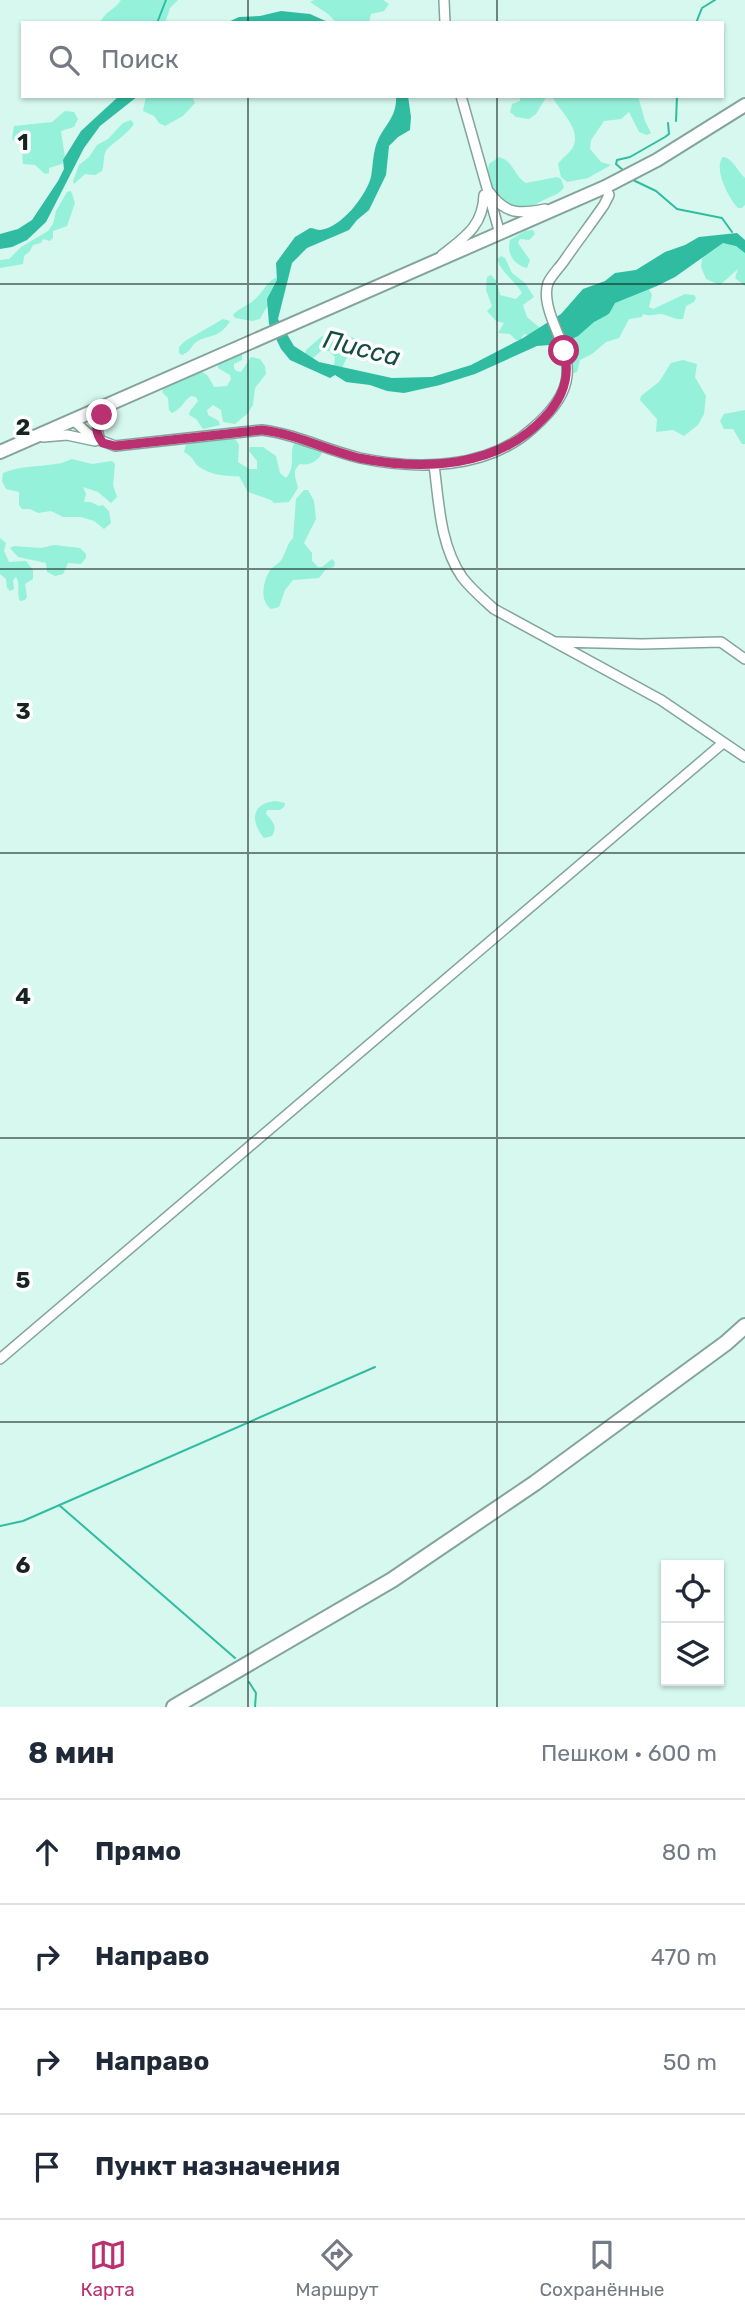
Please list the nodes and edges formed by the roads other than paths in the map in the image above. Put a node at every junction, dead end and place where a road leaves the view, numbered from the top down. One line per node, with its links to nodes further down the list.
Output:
1 (444, 0): 2 (street)
2 (445, 21)
3 (462, 98): 5 (street)
4 (745, 105): 6 (main road)
5 (485, 187): 7 (street); 8 (street); 9 (street)
6 (605, 187): 7 (main road); 15 (street)
7 (572, 202): 8 (main road)
8 (499, 234): 9 (main road)
9 (430, 265): 10 (main road)
10 (118, 400): 11 (main road); 13 (street)
11 (72, 420): 12 (main road); 13 (street)
12 (28, 440): 13 (street); 14 (main road)
13 (103, 443): 15 (street)
14 (0, 452)
15 (434, 465): 16 (street)
16 (556, 642): 17 (street); 18 (street)
17 (745, 659)
18 (723, 743): 19 (street); 21 (street)
19 (745, 757)
20 (745, 1326): 22 (highway)
21 (0, 1359)
22 (174, 1707)

